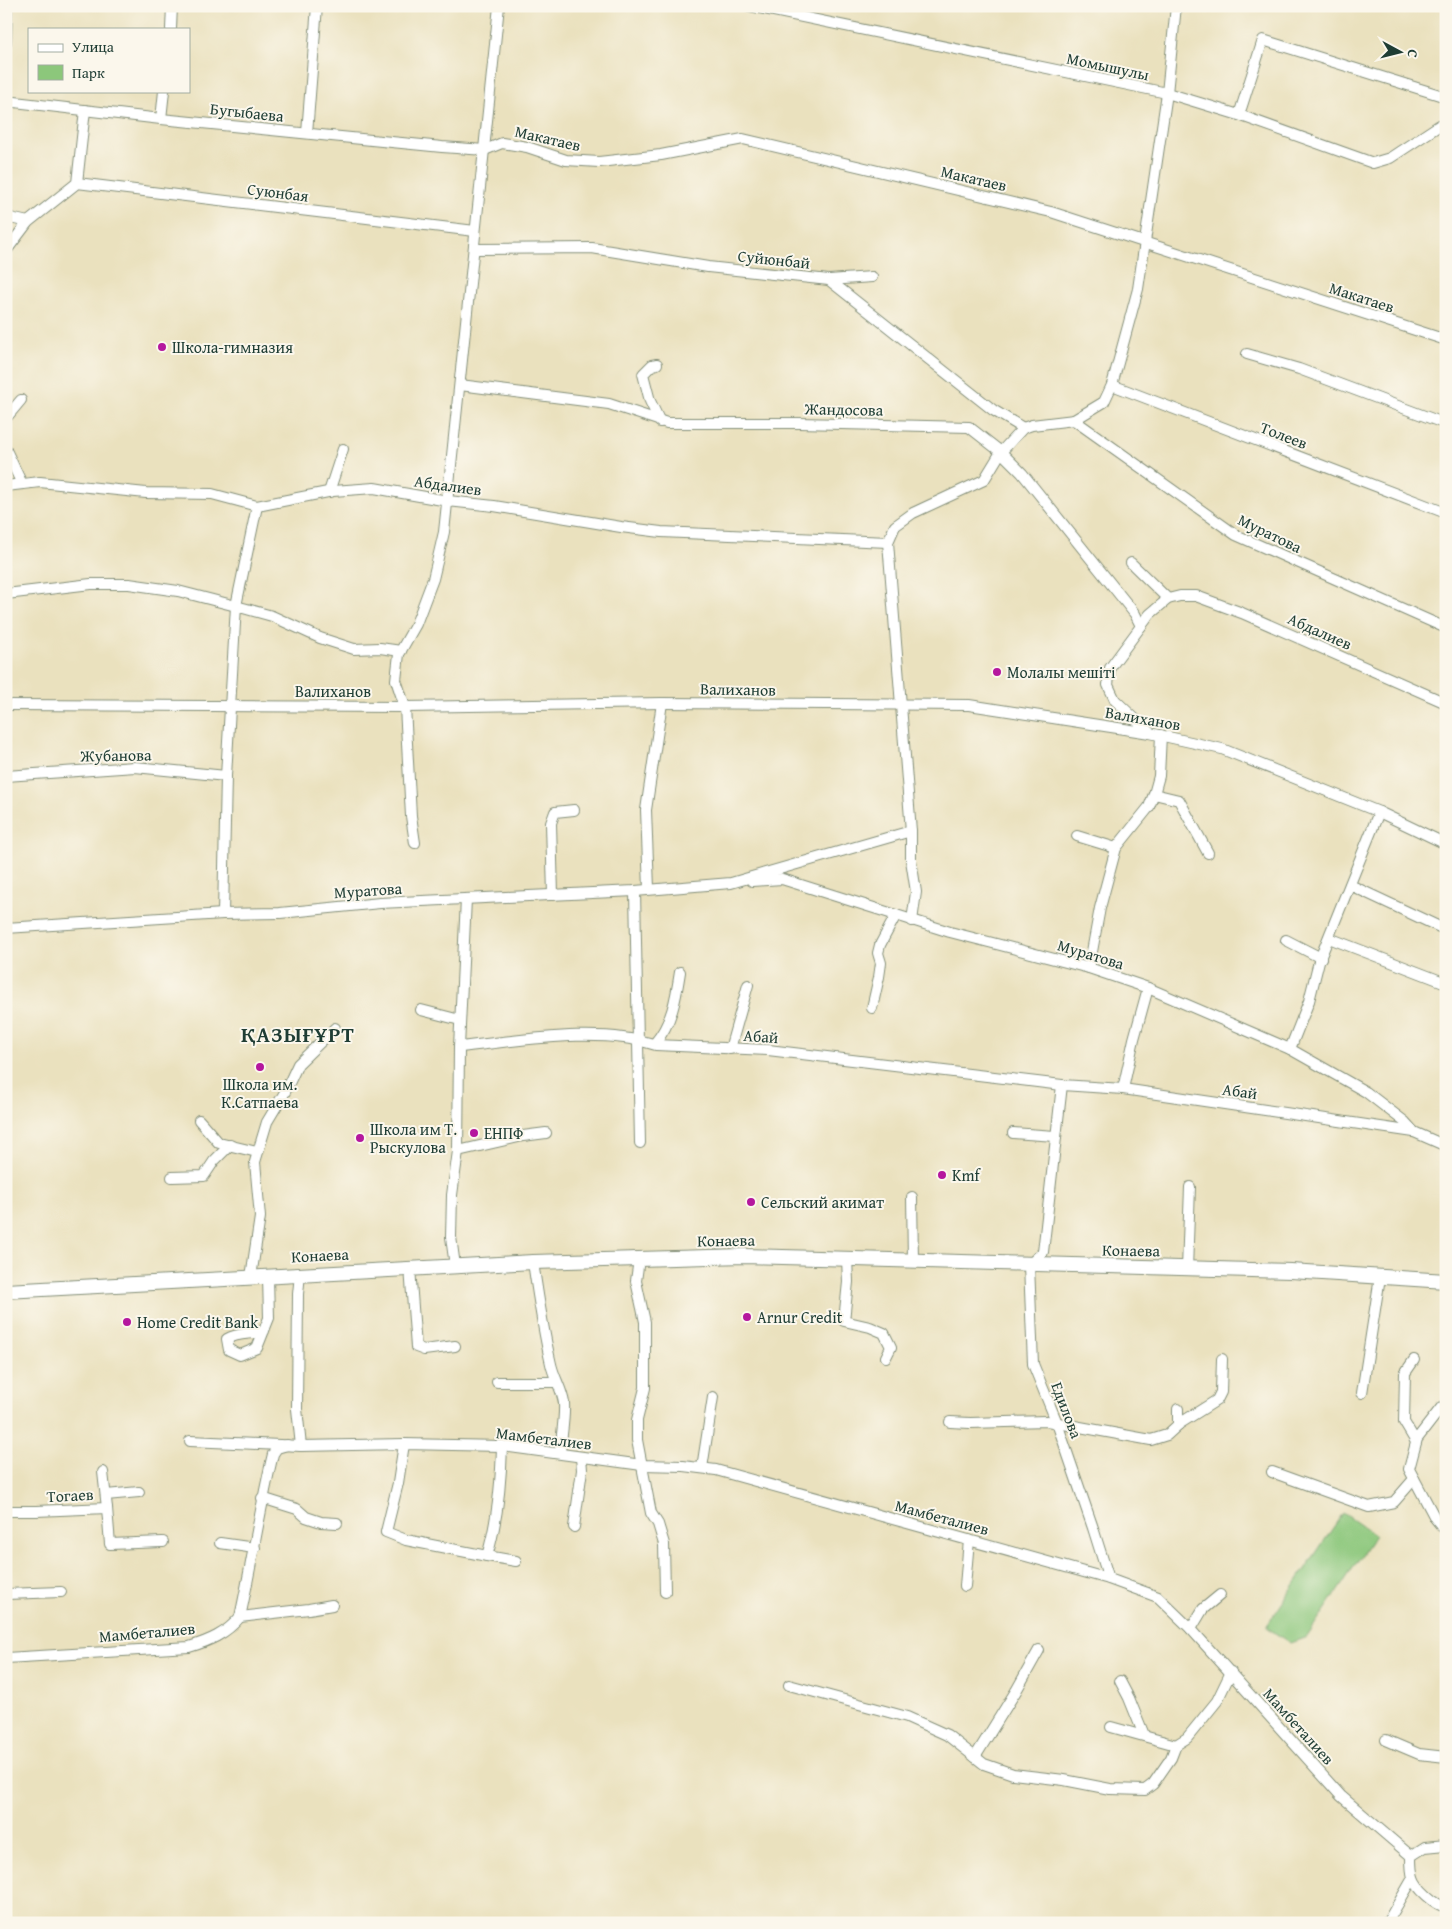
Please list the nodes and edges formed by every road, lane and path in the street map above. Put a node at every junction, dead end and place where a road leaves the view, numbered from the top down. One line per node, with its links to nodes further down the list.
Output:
1 (7, 6): 8 (street)
2 (172, 6): 7 (street)
3 (318, 6): 17 (street)
4 (499, 6): 18 (street)
5 (749, 6): 10 (street, Момышулы)
6 (1176, 6): 10 (street)
7 (171, 28)
8 (6, 42)
9 (164, 92): 15 (street)
10 (1167, 93): 14 (street, Момышулы); 23 (street)
11 (1446, 97): 14 (street)
12 (6, 100): 13 (street, Бугыбаева)
13 (85, 110): 15 (street, Бугыбаева); 19 (street)
14 (1240, 115): 16 (street, Момышулы)
15 (161, 119): 17 (street, Бугыбаева)
16 (1446, 125)
17 (307, 133): 18 (street, Бугыбаева)
18 (485, 150): 22 (street); 23 (street, Макатаев)
19 (77, 183): 21 (street); 22 (street, Суюнбая)
20 (6, 216): 21 (street)
21 (28, 222): 25 (street)
22 (475, 231): 24 (street)
23 (1146, 242): 28 (street, Макатаев); 32 (street)
24 (474, 249): 27 (street, Суйюнбай); 31 (street)
25 (6, 250)
26 (872, 277): 27 (street)
27 (829, 280): 38 (street, Суйюнбай)
28 (1446, 340)
29 (1247, 354): 37 (street)
30 (658, 364): 36 (street)
31 (460, 385): 36 (street, Жандосова); 45 (street)
32 (1112, 385): 35 (street); 47 (street, Толеев)
33 (21, 400): 34 (street)
34 (6, 418)
35 (1074, 420): 38 (street); 54 (street, Муратова)
36 (660, 422): 41 (street, Жандосова)
37 (1446, 424)
38 (1022, 428): 41 (street)
39 (343, 449): 44 (street)
40 (6, 450): 42 (street)
41 (1001, 452): 48 (street); 53 (street, Жандосова)
42 (22, 484): 43 (street, Абдалиев); 46 (street, Абдалиев)
43 (6, 486)
44 (329, 492): 45 (street, Абдалиев); 46 (street, Абдалиев)
45 (448, 502): 48 (street, Абдалиев); 55 (street)
46 (257, 506): 52 (street)
47 (1446, 513)
48 (888, 542): 59 (street)
49 (1131, 562): 51 (street)
50 (6, 594): 52 (street)
51 (1168, 599): 53 (street); 57 (street, Абдалиев)
52 (236, 606): 55 (street); 60 (street)
53 (1141, 626): 62 (street)
54 (1446, 628)
55 (401, 651): 61 (street)
56 (662, 703): 59 (street, Валиханов); 61 (street, Валиханов); 77 (street)
57 (1446, 703)
58 (6, 705): 60 (street, Валиханов)
59 (901, 705): 62 (street, Валиханов); 69 (street)
60 (232, 706): 61 (street, Валиханов); 65 (street)
61 (405, 706): 71 (street)
62 (1150, 733): 63 (street, Валиханов)
63 (1161, 735): 66 (street); 68 (street, Валиханов)
64 (6, 776): 65 (street, Жубанова)
65 (226, 776): 81 (street)
66 (1154, 794): 73 (street); 74 (street)
67 (574, 810): 79 (street)
68 (1379, 812): 72 (street, Валиханов); 76 (street)
69 (911, 832): 75 (street, Муратова); 83 (street)
70 (1077, 836): 73 (street)
71 (415, 843)
72 (1446, 844)
73 (1116, 848): 89 (street)
74 (1208, 853)
75 (731, 882): 77 (street, Муратова); 82 (street, Муратова)
76 (1350, 885): 85 (street); 86 (street)
77 (649, 889): 78 (street, Муратова)
78 (635, 891): 79 (street, Муратова); 98 (street)
79 (553, 895): 80 (street, Муратова)
80 (466, 899): 81 (street, Муратова); 96 (street)
81 (223, 914): 84 (street, Муратова)
82 (896, 915): 83 (street, Муратова); 94 (street)
83 (912, 921): 89 (street, Муратова)
84 (6, 928)
85 (1446, 930)
86 (1329, 938): 88 (street); 91 (street)
87 (1286, 940): 88 (street)
88 (1320, 958): 102 (street)
89 (1089, 968): 93 (street, Муратова)
90 (680, 972): 99 (street)
91 (1446, 983)
92 (748, 985): 101 (street)
93 (1148, 988): 102 (street, Муратова); 104 (street)
94 (872, 1008)
95 (421, 1010): 96 (street)
96 (460, 1020): 100 (street)
97 (334, 1028): 114 (street)
98 (639, 1040): 99 (street, Абай); 100 (street, Абай); 110 (street)
99 (654, 1044): 101 (street, Абай)
100 (459, 1047): 113 (street)
101 (730, 1049): 103 (street, Абай)
102 (1290, 1049): 106 (street, Муратова)
103 (1062, 1085): 104 (street, Абай); 109 (street)
104 (1123, 1089): 106 (street, Абай)
105 (199, 1120): 111 (street)
106 (1414, 1132): 112 (street)
107 (546, 1133): 113 (street)
108 (1013, 1133): 109 (street)
109 (1055, 1136): 122 (street)
110 (640, 1143)
111 (230, 1145): 114 (street); 115 (street)
112 (1446, 1146)
113 (458, 1151): 123 (street)
114 (257, 1152): 128 (street)
115 (172, 1177)
116 (1190, 1187): 125 (street)
117 (912, 1197): 120 (street)
118 (847, 1258): 119 (main road, Конаева); 120 (main road, Конаева); 134 (street)
119 (640, 1259): 121 (main road, Конаева); 154 (street)
120 (912, 1260): 122 (main road, Конаева)
121 (533, 1262): 123 (main road, Конаева); 138 (street)
122 (1029, 1265): 125 (main road, Конаева); 144 (street, Едилова)
123 (455, 1266): 124 (main road, Конаева)
124 (410, 1268): 126 (main road, Конаева); 133 (street)
125 (1187, 1269): 129 (main road, Конаева)
126 (300, 1274): 127 (main road, Конаева); 150 (street)
127 (268, 1276): 128 (main road, Конаева); 132 (street)
128 (251, 1277): 131 (main road, Конаева)
129 (1380, 1277): 130 (main road, Конаева); 139 (street)
130 (1446, 1281)
131 (6, 1291)
132 (264, 1331)
133 (455, 1346)
134 (886, 1357)
135 (1222, 1359): 145 (street)
136 (1414, 1360): 147 (street)
137 (497, 1382): 138 (street)
138 (556, 1382): 152 (street)
139 (1362, 1393)
140 (713, 1397): 155 (street)
141 (1446, 1404): 147 (street)
142 (1178, 1409): 145 (street)
143 (950, 1422): 144 (street)
144 (1057, 1423): 145 (street); 173 (street, Едилова)
145 (1178, 1425)
146 (190, 1440): 148 (street, Мамбеталиев)
147 (1416, 1442): 158 (street)
148 (288, 1444): 150 (street, Мамбеталиев); 161 (street)
149 (404, 1444): 150 (street, Мамбеталиев); 151 (street, Мамбеталиев); 171 (street)
150 (301, 1446)
151 (502, 1446): 152 (street, Мамбеталиев); 171 (street)
152 (560, 1453): 153 (street, Мамбеталиев)
153 (581, 1457): 154 (street, Мамбеталиев); 165 (street)
154 (642, 1465): 155 (street, Мамбеталиев); 176 (street)
155 (702, 1468): 167 (street, Мамбеталиев)
156 (103, 1472): 160 (street)
157 (1272, 1472): 158 (street)
158 (1414, 1479): 166 (street)
159 (139, 1492): 160 (street)
160 (106, 1495): 162 (street)
161 (262, 1498): 164 (street); 170 (street)
162 (107, 1508): 163 (street, Тогаев); 168 (street, Тогаев)
163 (6, 1510)
164 (337, 1523)
165 (574, 1527)
166 (1446, 1531)
167 (969, 1540): 173 (street, Мамбеталиев); 174 (street)
168 (163, 1542)
169 (220, 1543): 170 (street)
170 (255, 1548): 180 (street)
171 (487, 1556): 172 (street)
172 (516, 1561)
173 (1109, 1579): 181 (street, Мамбеталиев)
174 (964, 1586)
175 (61, 1592): 177 (street)
176 (665, 1592)
177 (6, 1594)
178 (1220, 1595): 181 (street)
179 (332, 1605): 180 (street)
180 (240, 1617): 183 (street, Мамбеталиев)
181 (1191, 1629): 184 (street, Мамбеталиев)
182 (1039, 1650): 191 (street)
183 (6, 1658)
184 (1230, 1672): 190 (street); 194 (street, Мамбеталиев)
185 (1120, 1681): 188 (street)
186 (789, 1685): 191 (street)
187 (1111, 1728): 188 (street)
188 (1144, 1735): 190 (street)
189 (1386, 1740): 192 (street)
190 (1176, 1745): 191 (street)
191 (975, 1757)
192 (1446, 1757)
193 (1446, 1845): 194 (street)
194 (1411, 1856): 195 (street)
195 (1413, 1878): 196 (street); 197 (street)
196 (1446, 1907)
197 (1387, 1923)

